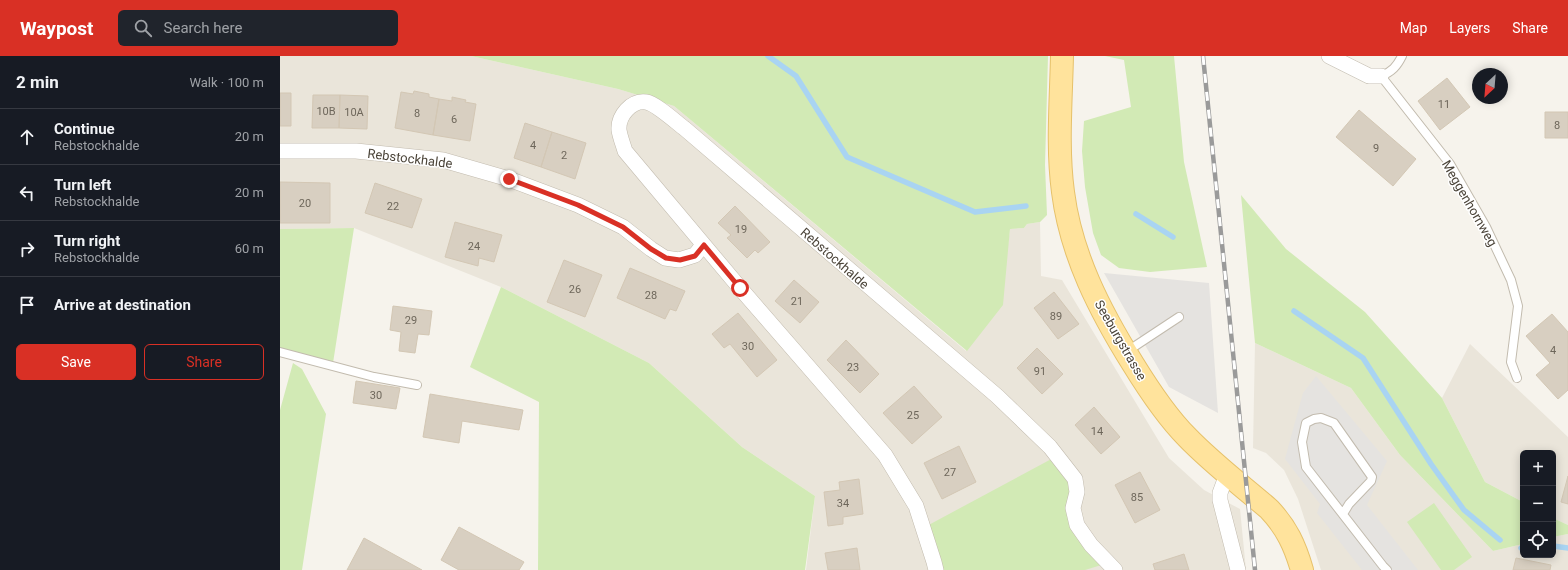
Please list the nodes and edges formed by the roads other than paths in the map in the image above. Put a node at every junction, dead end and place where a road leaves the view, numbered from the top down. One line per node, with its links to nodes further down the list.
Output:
1 (1062, 56): 9 (main road, Seeburgstrasse)
2 (1329, 56): 4 (street)
3 (1402, 56): 4 (lane)
4 (1381, 76): 10 (lane, Meggenhornweg)
5 (280, 151): 6 (street, Rebstockhalde)
6 (704, 245): 14 (street, Rebstockhalde); 15 (street, Rebstockhalde)
7 (1179, 316): 9 (lane)
8 (280, 352): 11 (lane)
9 (1126, 352): 12 (main road, Seeburgstrasse)
10 (1517, 378)
11 (417, 385)
12 (1227, 474): 16 (street); 17 (main road, Seeburgstrasse)
13 (1343, 514): 13 (lane); 18 (lane)
14 (936, 570)
15 (1115, 570)
16 (1238, 570)
17 (1302, 570)
18 (1387, 570)

